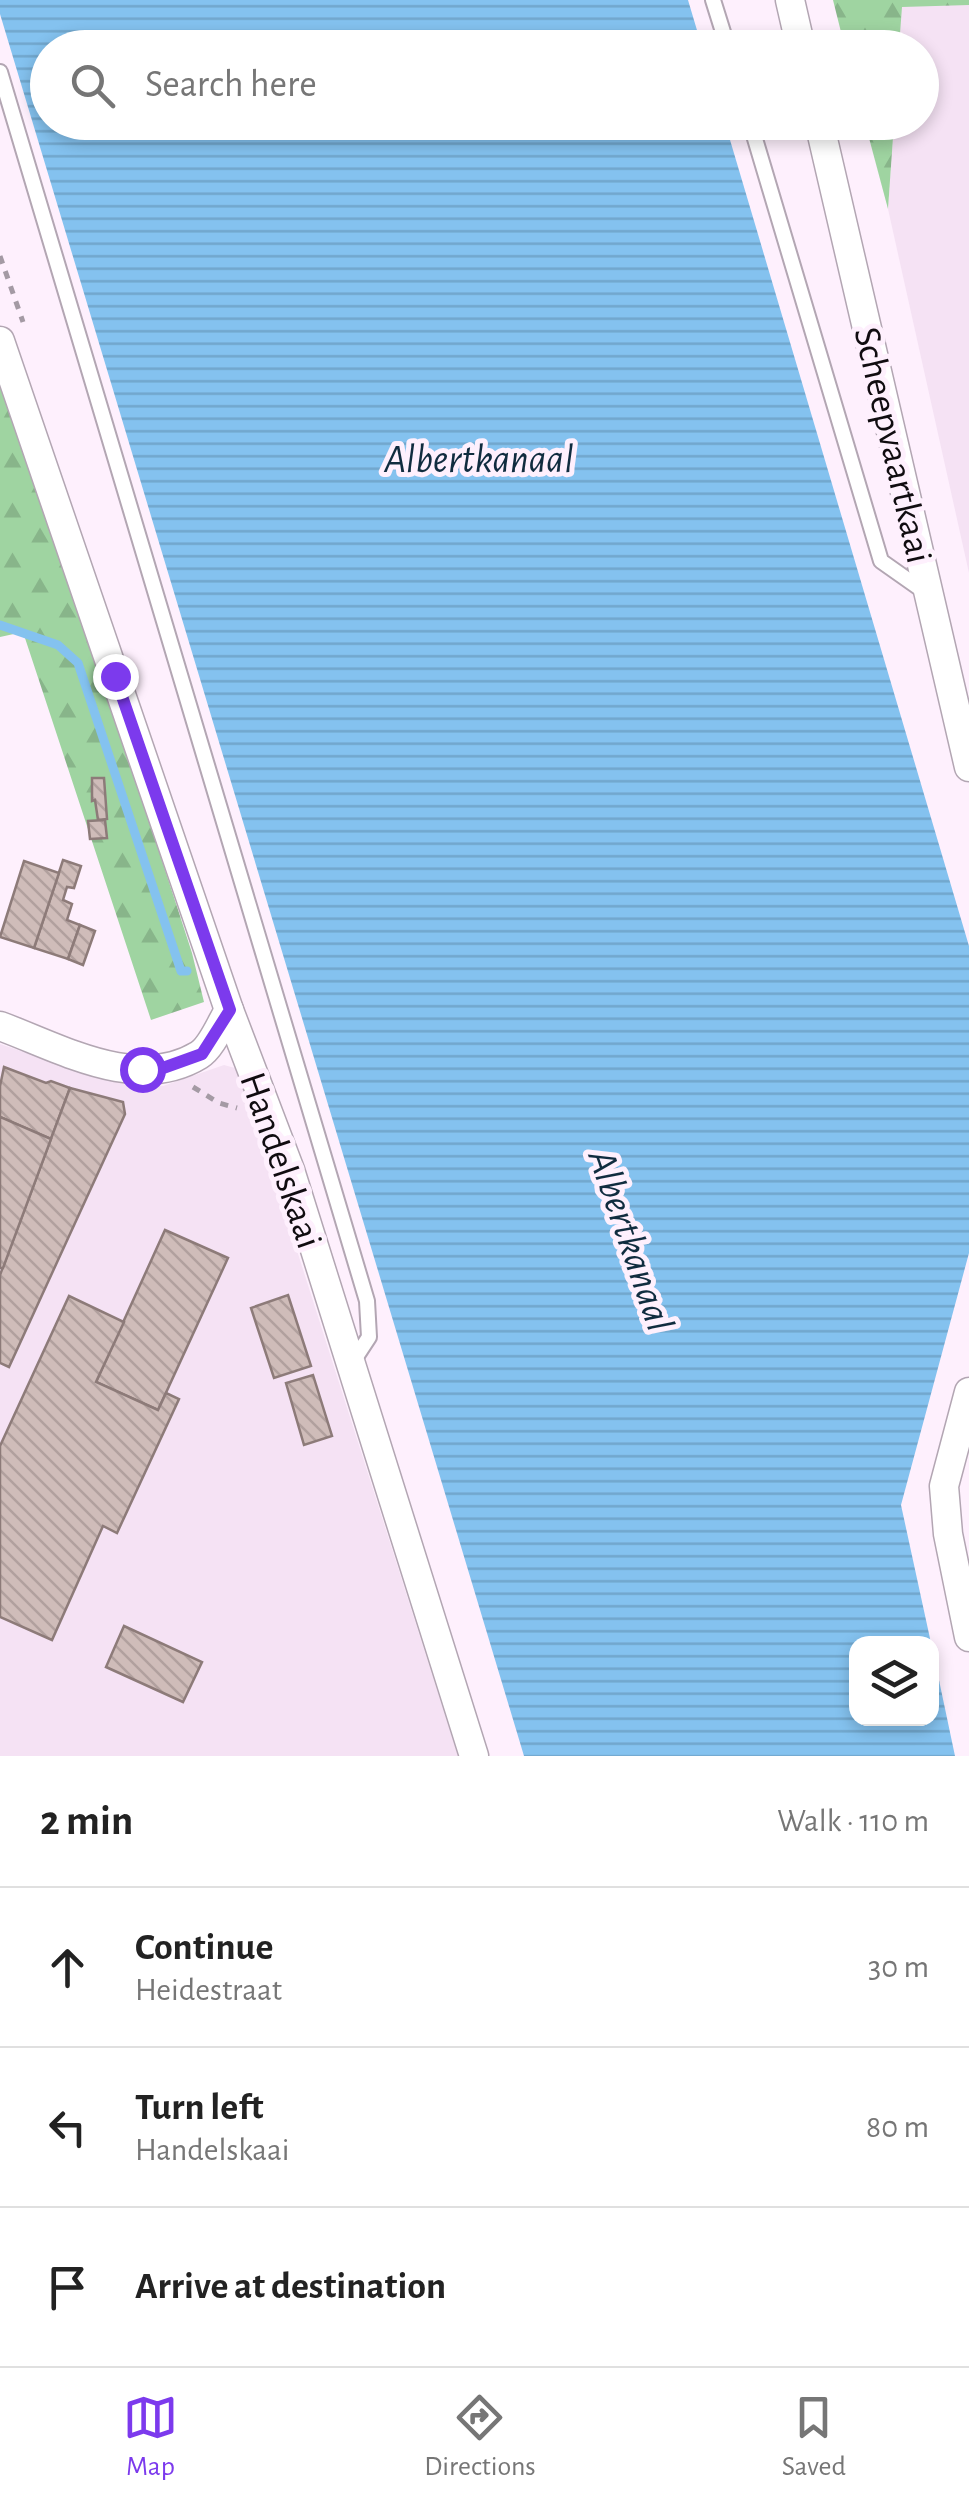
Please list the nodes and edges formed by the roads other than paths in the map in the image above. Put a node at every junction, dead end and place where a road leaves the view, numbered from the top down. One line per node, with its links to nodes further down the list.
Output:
1 (713, 0): 3 (lane)
2 (790, 0): 4 (street)
3 (722, 30)
4 (797, 30)
5 (0, 72): 13 (lane)
6 (755, 140): 9 (lane)
7 (823, 140): 9 (street, Scheepvaartkaai)
8 (0, 341): 11 (street, Handelskaai)
9 (930, 596): 10 (street, Scheepvaartkaai)
10 (969, 767)
11 (230, 1010): 12 (street); 13 (street, Handelskaai)
12 (0, 1026)
13 (350, 1367): 17 (street, Handelskaai)
14 (969, 1392): 15 (street)
15 (961, 1450): 16 (street)
16 (969, 1637)
17 (474, 1756)

